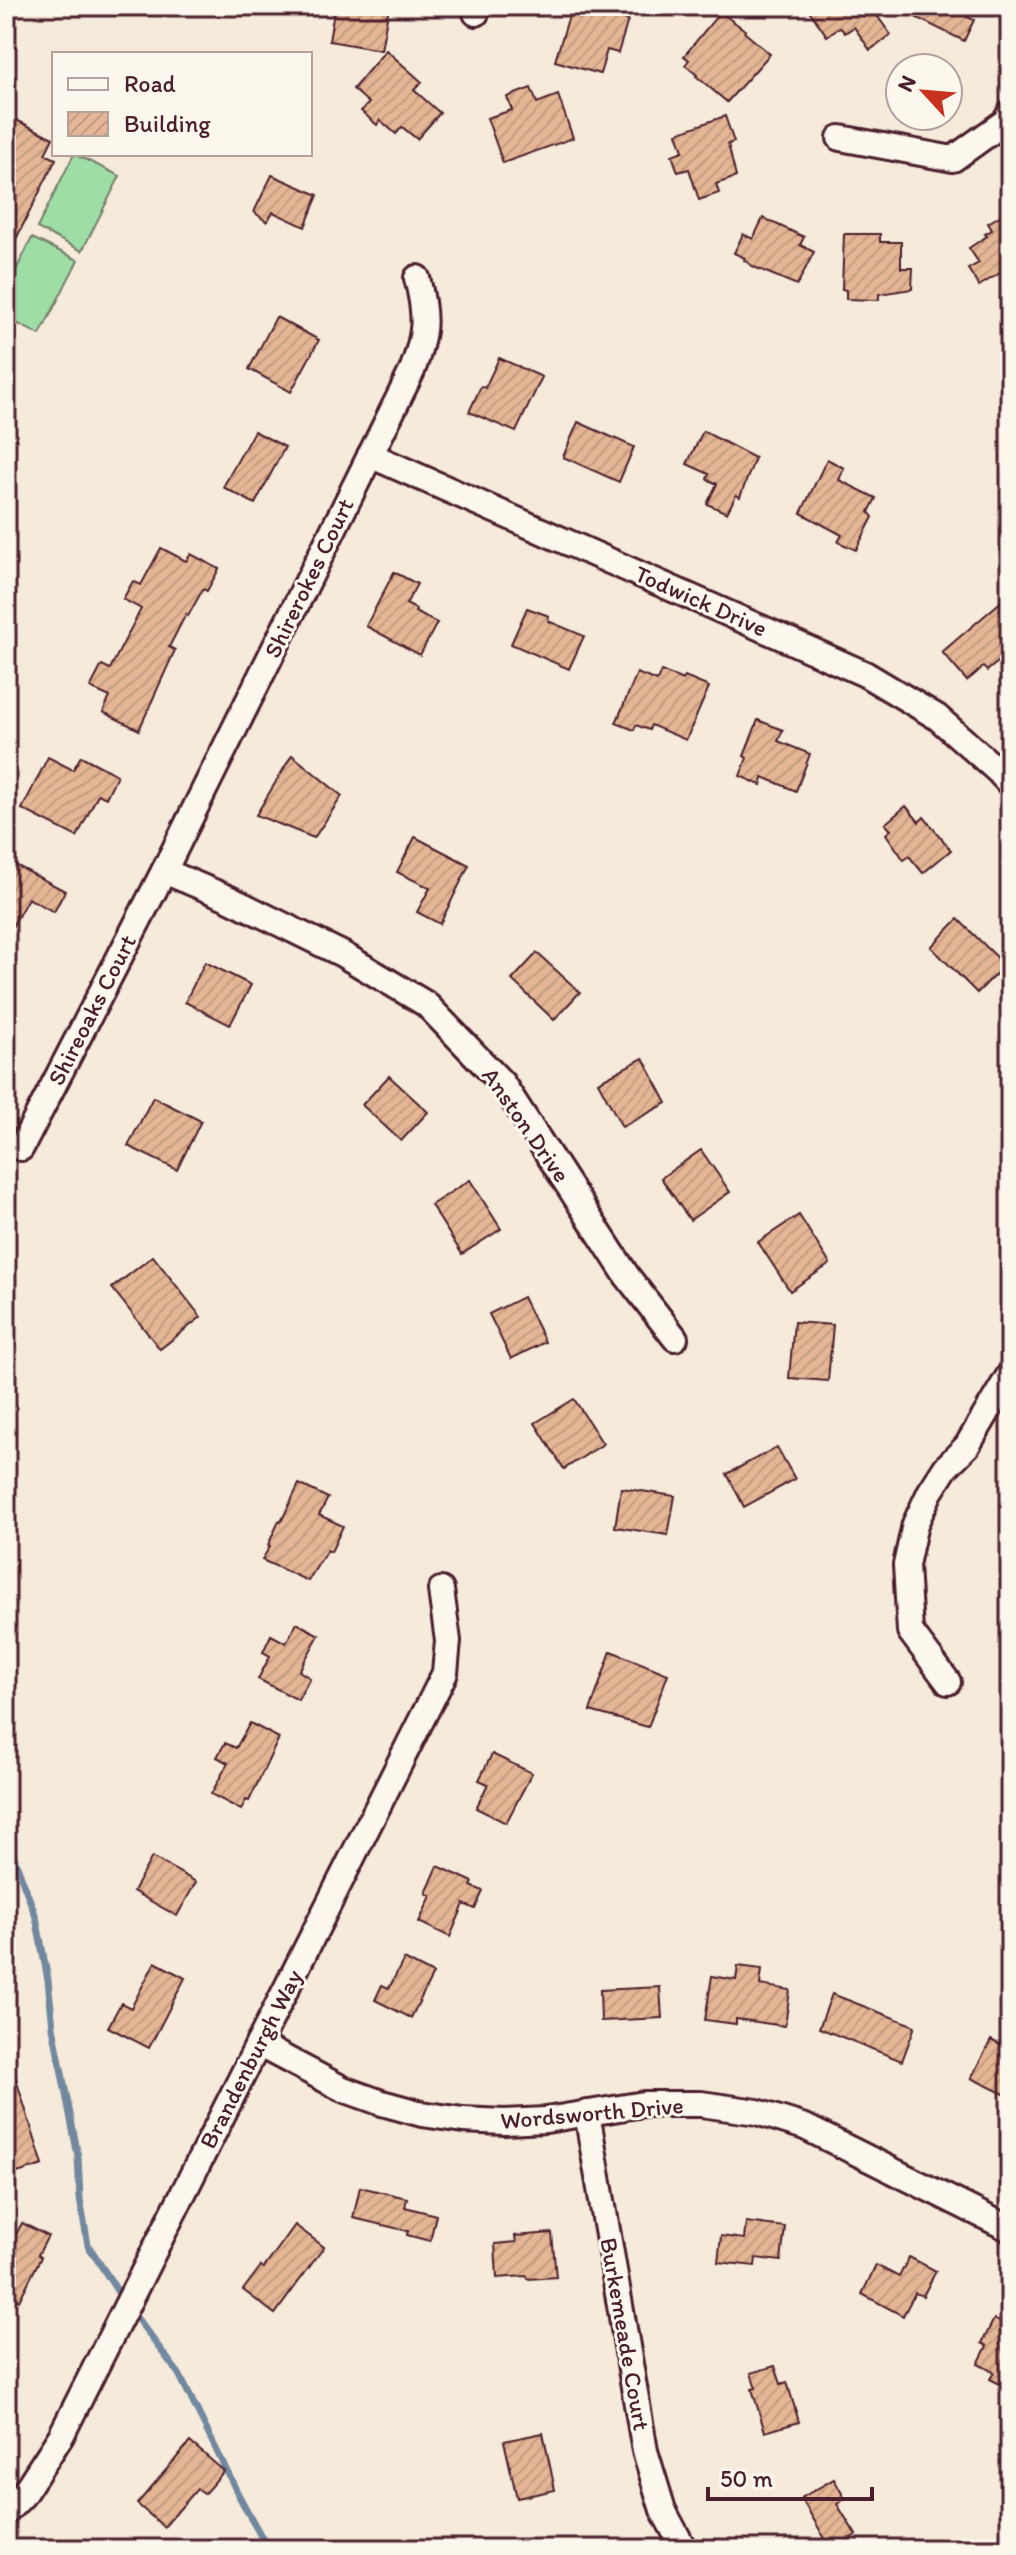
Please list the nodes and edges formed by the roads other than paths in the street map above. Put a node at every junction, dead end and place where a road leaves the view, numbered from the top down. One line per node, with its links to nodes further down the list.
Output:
1 (1010, 113): 2 (street)
2 (840, 138)
3 (417, 278): 4 (street, Shirerokes Court)
4 (370, 455): 5 (street, Todwick Drive); 6 (street, Shirerokes Court)
5 (1006, 772)
6 (164, 871): 7 (street, Shireoaks Court); 8 (street, Anston Drive)
7 (21, 1148)
8 (675, 1338)
9 (1010, 1374): 11 (street)
10 (441, 1590): 12 (street, Brandenburgh Way)
11 (948, 1682)
12 (258, 2044): 13 (street, Wordsworth Drive); 15 (street, Brandenburgh Way)
13 (587, 2113): 14 (street, Wordsworth Drive); 16 (street, Burkemeade Court)
14 (1010, 2229)
15 (6, 2512)
16 (684, 2549)

